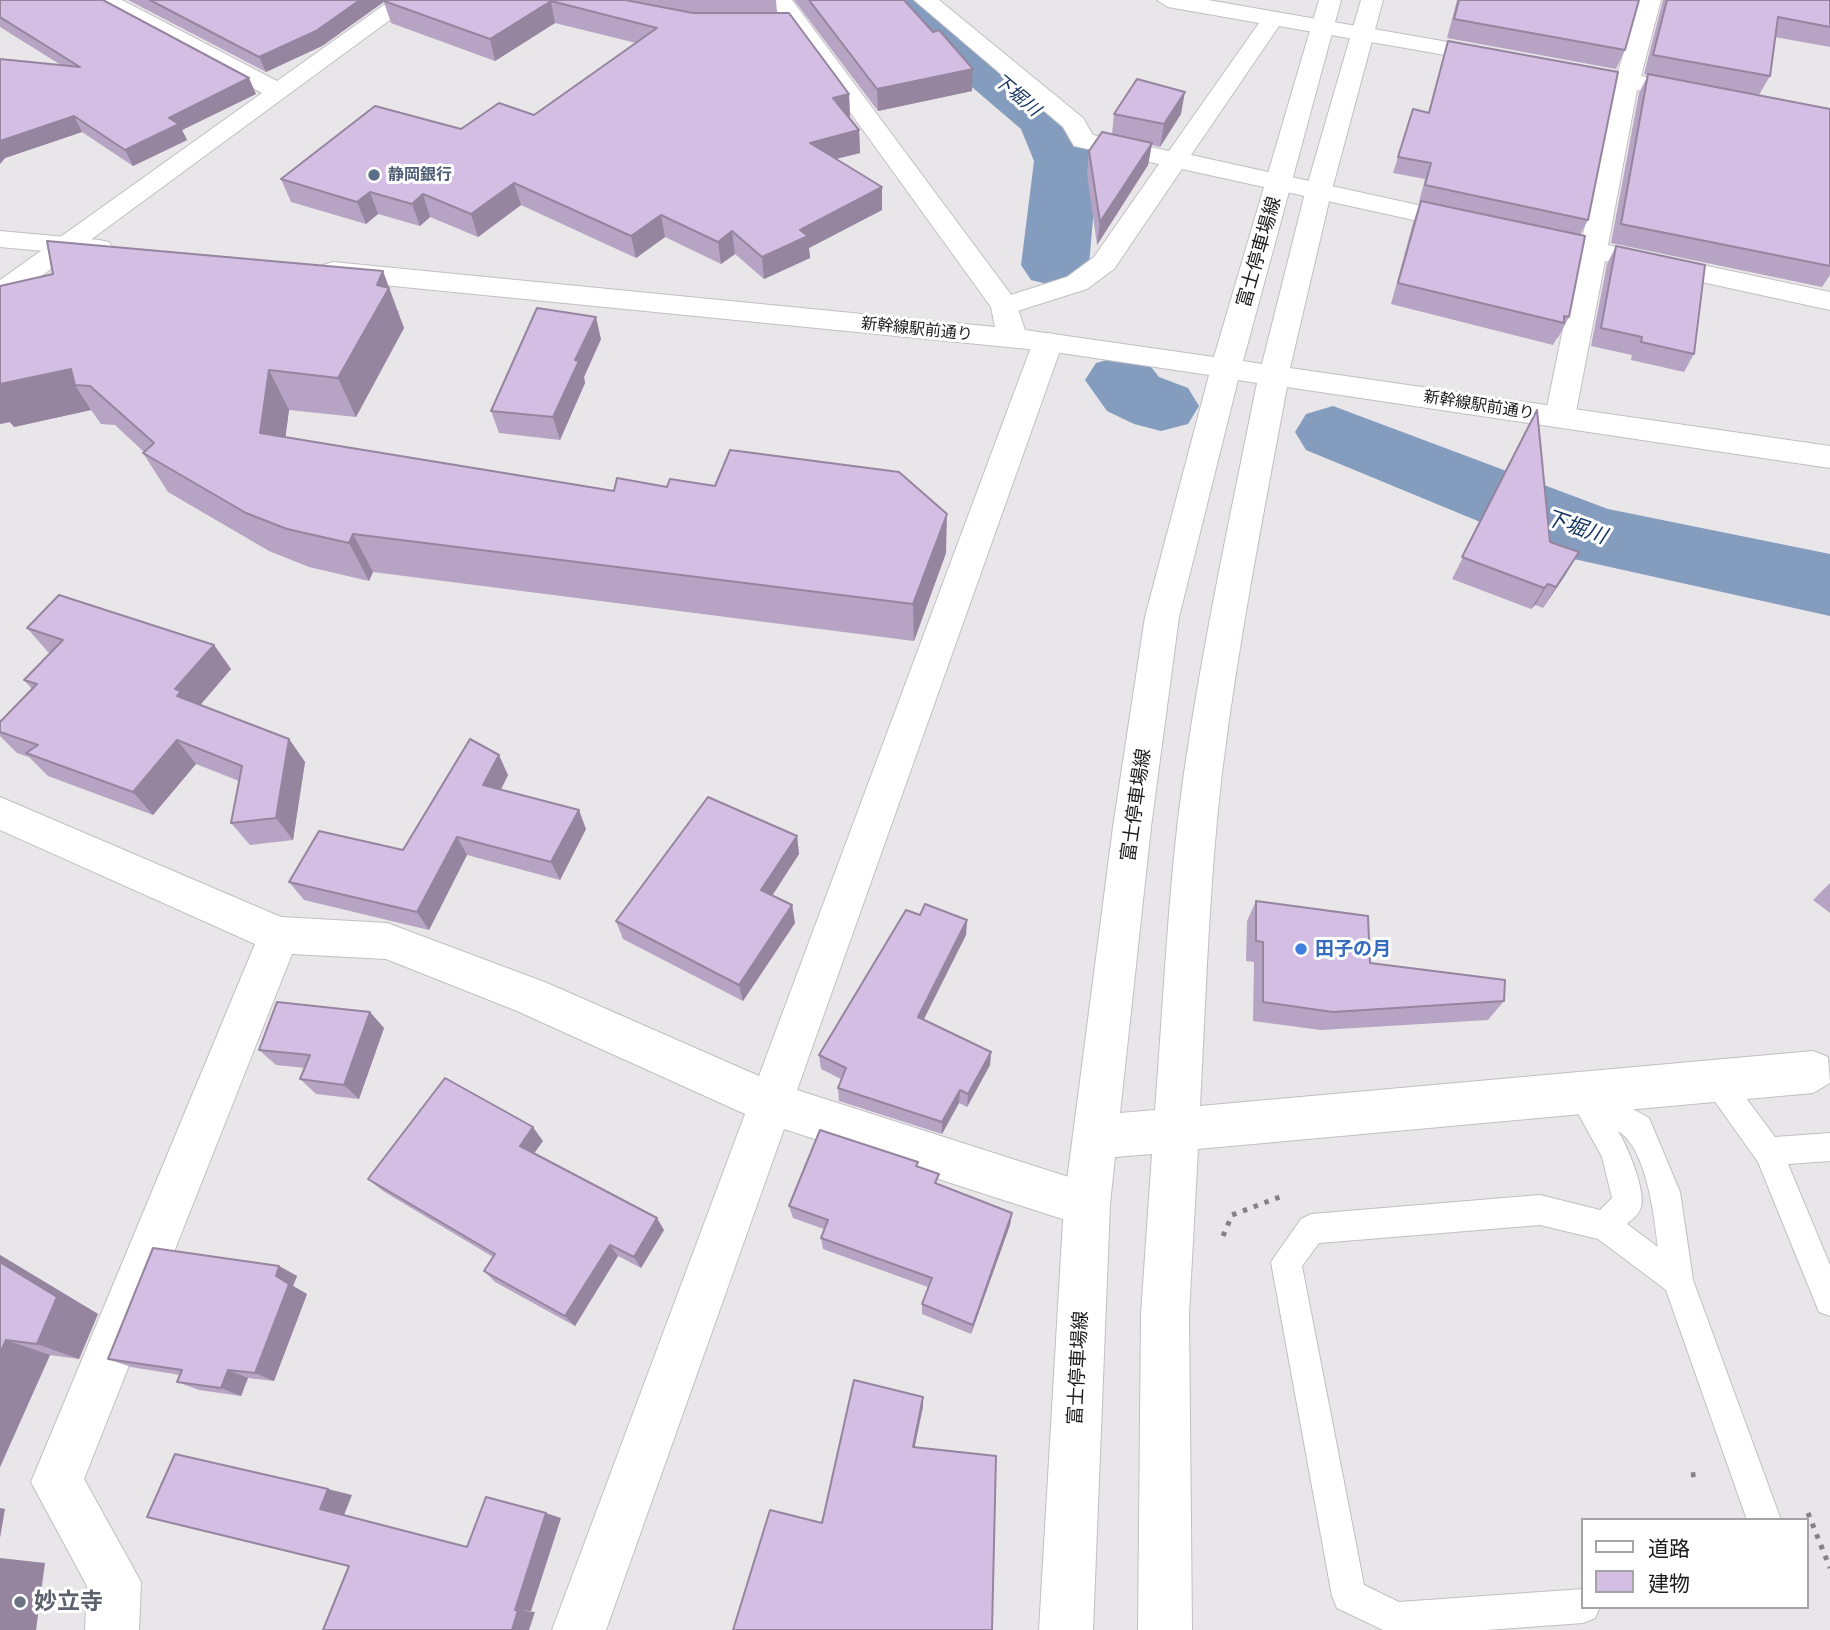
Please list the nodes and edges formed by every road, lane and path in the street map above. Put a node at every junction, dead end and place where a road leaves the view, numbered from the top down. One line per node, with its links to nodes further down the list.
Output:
1 (105, 0): 14 (street)
2 (406, 0): 14 (street)
3 (925, 0): 16 (street)
4 (1168, 0): 9 (street)
5 (1372, 0): 10 (street)
6 (1650, 0): 13 (street)
7 (1327, 12): 9 (street); 10 (street); 17 (street, 富士停車場線)
8 (784, 17): 26 (street)
9 (1272, 20): 16 (street)
10 (1365, 33): 11 (street); 18 (street)
11 (1523, 62)
12 (1549, 67): 13 (street)
13 (1628, 81): 15 (street); 21 (street)
14 (279, 92): 20 (street)
15 (1722, 98)
16 (1174, 161): 17 (street); 26 (street)
17 (1279, 181): 18 (street); 28 (street, 富士停車場線)
18 (1318, 193): 21 (street); 29 (street)
19 (0, 239): 20 (street)
20 (67, 245): 22 (street); 24 (street)
21 (1593, 250): 25 (street); 30 (street)
22 (123, 251)
23 (303, 269): 27 (street, 新幹線駅前通り)
24 (0, 293)
25 (1830, 301)
26 (1005, 306): 27 (street)
27 (1030, 340): 28 (street, 新幹線駅前通り); 37 (street)
28 (1226, 367): 29 (street, 新幹線駅前通り); 39 (street, 富士停車場線)
29 (1274, 374): 30 (street, 新幹線駅前通り); 38 (street)
30 (1560, 417): 31 (street, 新幹線駅前通り)
31 (1830, 457)
32 (0, 813): 33 (street)
33 (279, 935): 37 (street); 48 (street)
34 (1821, 1071): 35 (street)
35 (1716, 1080): 36 (street); 41 (lane)
36 (1581, 1093): 38 (street); 43 (lane); 44 (lane)
37 (770, 1102): 42 (street); 49 (street)
38 (1175, 1129): 39 (street); 51 (street)
39 (1096, 1137): 42 (street, 富士停車場線)
40 (1830, 1147): 41 (lane)
41 (1768, 1152): 45 (lane)
42 (1087, 1204): 50 (street, 富士停車場線)
43 (1605, 1226): 44 (lane); 47 (lane)
44 (1678, 1280): 46 (lane)
45 (1830, 1301)
46 (1763, 1518)
47 (1582, 1606)
48 (112, 1630)
49 (579, 1630)
50 (1066, 1630)
51 (1165, 1630)

